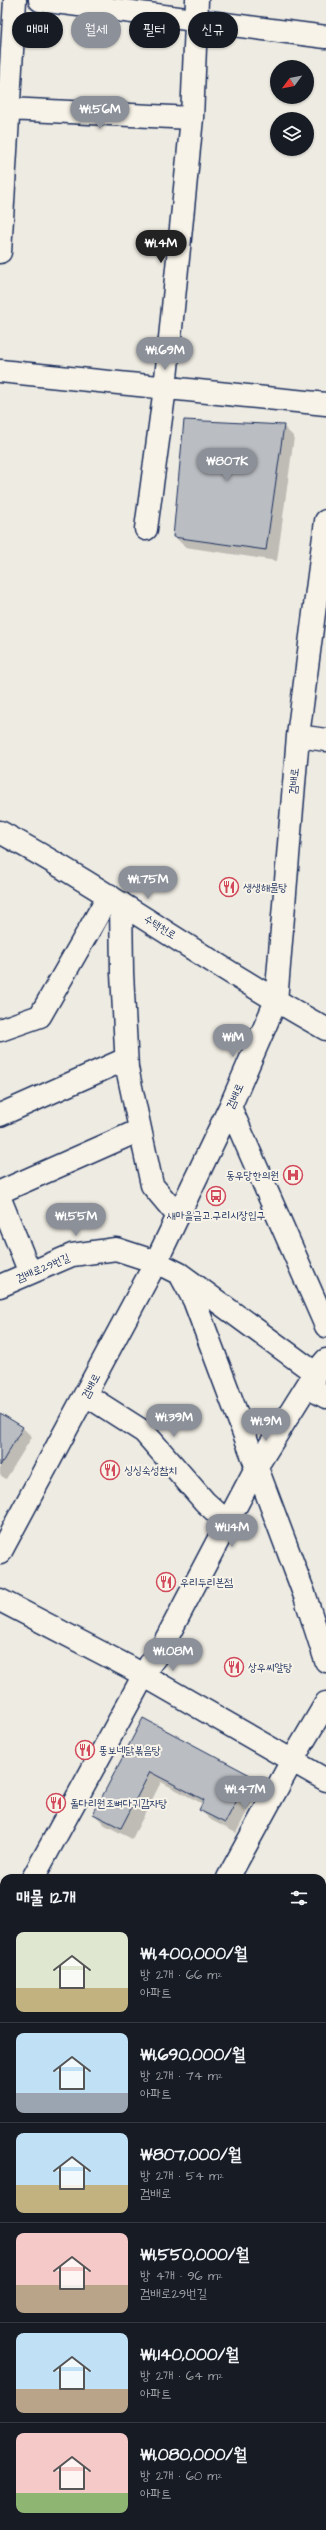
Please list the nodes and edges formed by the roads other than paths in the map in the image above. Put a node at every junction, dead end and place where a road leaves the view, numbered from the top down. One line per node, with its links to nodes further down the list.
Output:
1 (15, 0): 5 (street)
2 (40, 0): 3 (street)
3 (197, 10): 4 (street); 6 (street)
4 (326, 37)
5 (8, 108): 6 (street); 7 (street)
6 (192, 118): 9 (street)
7 (0, 252)
8 (0, 371): 9 (street)
9 (166, 388): 10 (street); 12 (street)
10 (326, 404)
11 (326, 521): 13 (street, 검배로)
12 (146, 529)
13 (298, 736): 14 (street); 17 (street, 검배로)
14 (326, 740)
15 (0, 832): 16 (street, 수택천로)
16 (115, 899): 17 (street, 수택천로); 19 (street); 20 (street)
17 (276, 1001): 18 (street, 수택천로); 21 (street, 검배로)
18 (326, 1029)
19 (0, 1030)
20 (126, 1059): 22 (street); 23 (street)
21 (230, 1107): 26 (street, 검배로); 31 (street)
22 (0, 1115)
23 (140, 1130): 24 (street); 26 (street)
24 (0, 1192)
25 (0, 1199): 28 (street)
26 (178, 1216): 27 (street, 검배로)
27 (156, 1262): 28 (street, 검배로29번길); 29 (street, 검배로29번길); 33 (street, 검배로)
28 (30, 1273): 30 (street, 검배로29번길)
29 (180, 1274): 32 (street, 검배로29번길); 35 (street)
30 (0, 1286)
31 (326, 1326)
32 (321, 1367): 34 (street); 35 (street)
33 (86, 1395): 36 (street); 37 (street, 검배로)
34 (326, 1397)
35 (257, 1466): 36 (street); 39 (street)
36 (227, 1522): 40 (street)
37 (0, 1553)
38 (0, 1600): 40 (street)
39 (326, 1661)
40 (144, 1675): 42 (street); 44 (street)
41 (326, 1703): 42 (street)
42 (292, 1759): 43 (street); 45 (street)
43 (326, 1780)
44 (41, 1874)
45 (230, 1874)

